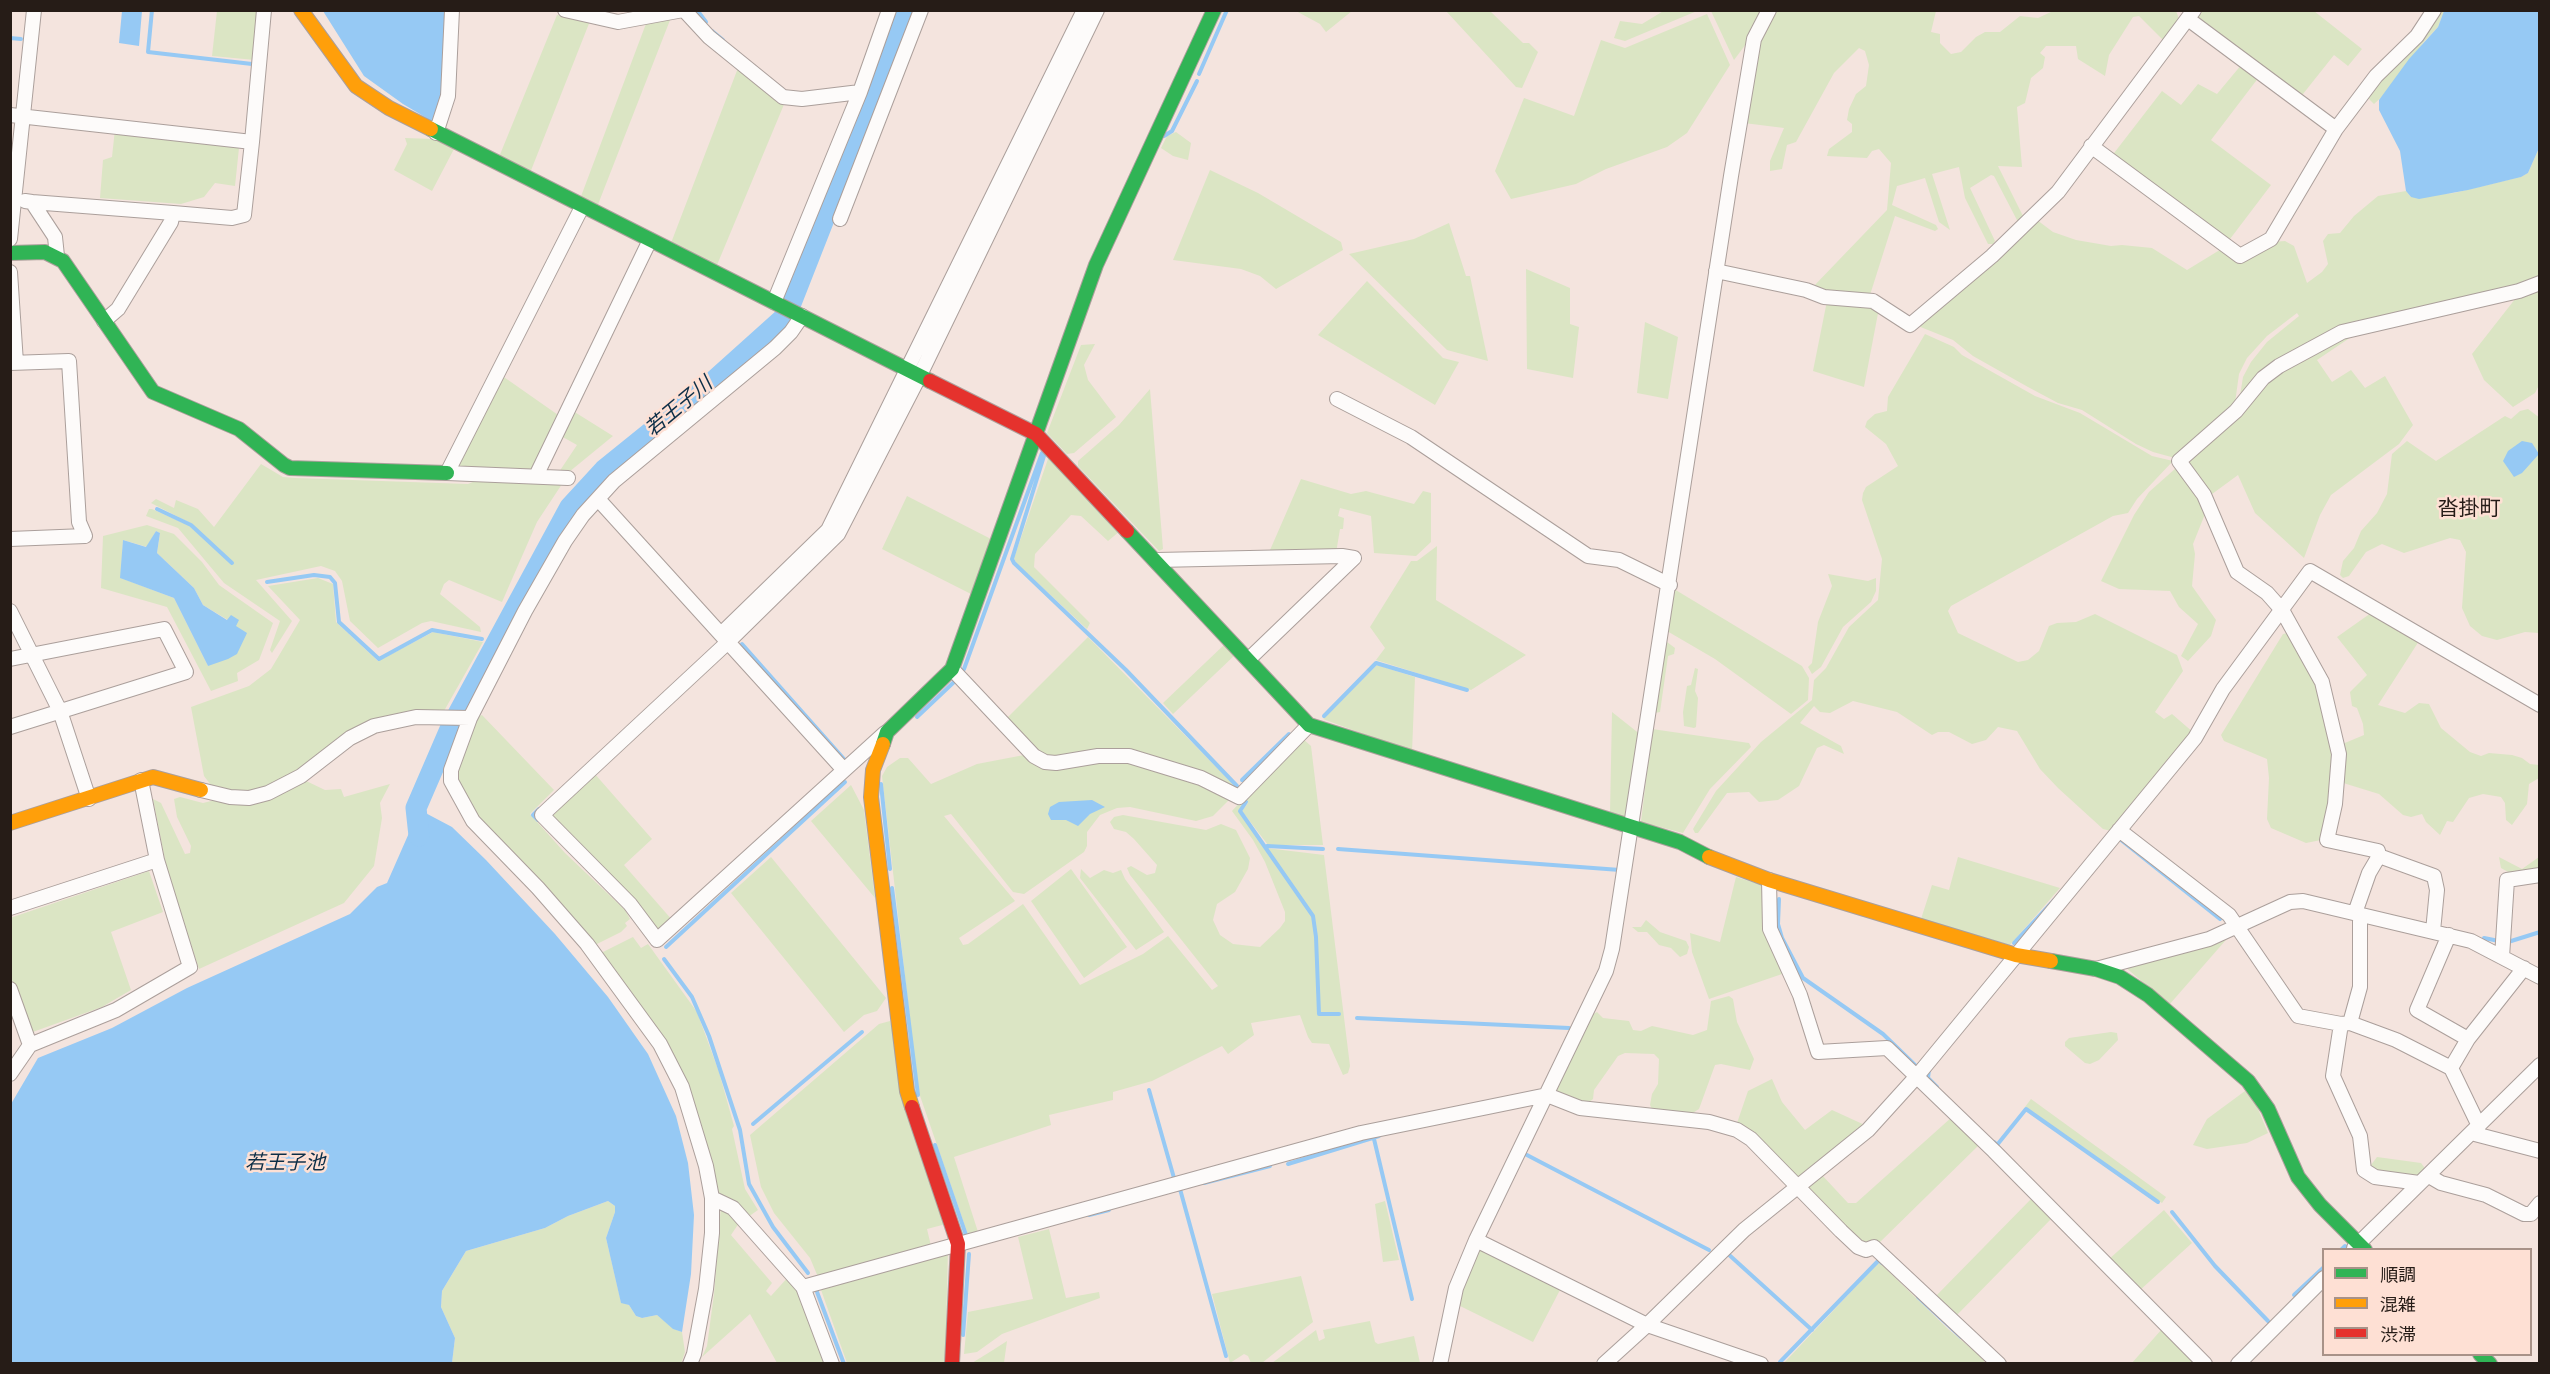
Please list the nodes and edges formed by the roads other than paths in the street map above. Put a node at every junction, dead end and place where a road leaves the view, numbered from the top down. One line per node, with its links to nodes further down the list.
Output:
1 (34, 10): 16 (street)
2 (264, 10): 19 (street)
3 (301, 10): 18 (street)
4 (452, 10): 18 (street)
5 (565, 10): 6 (street)
6 (684, 10): 15 (street)
7 (889, 10): 15 (street)
8 (921, 10): 25 (street)
9 (1084, 10): 37 (street)
10 (1097, 10): 37 (street)
11 (1214, 10): 39 (street)
12 (1769, 10): 30 (street)
13 (2434, 10): 17 (street)
14 (2187, 16): 17 (street); 20 (street)
15 (860, 92): 33 (street)
16 (16, 116): 19 (street); 21 (street)
17 (2336, 129): 20 (street)
18 (436, 133): 23 (street)
19 (252, 142): 24 (street)
20 (2091, 146): 30 (street)
21 (14, 200): 22 (street); 26 (street)
22 (32, 202): 24 (street); 29 (street)
23 (582, 207): 27 (street); 40 (street)
24 (173, 213): 35 (street)
25 (840, 219)
26 (10, 239)
27 (650, 240): 33 (street); 41 (street)
28 (10, 253): 29 (street)
29 (57, 256): 35 (street)
30 (1716, 271): 46 (street)
31 (10, 272): 36 (street)
32 (2540, 283): 47 (street)
33 (776, 303): 34 (street)
34 (800, 315): 37 (street); 43 (street)
35 (104, 321): 40 (street)
36 (13, 363): 44 (street)
37 (914, 372): 39 (street); 49 (street)
38 (1337, 399): 46 (street)
39 (1036, 434): 45 (street); 53 (street)
40 (447, 473): 41 (street)
41 (536, 476): 42 (street)
42 (568, 478)
43 (598, 499): 49 (street); 56 (street)
44 (10, 539)
45 (1157, 560): 52 (street); 52 (street)
46 (1670, 585): 64 (street)
47 (2280, 608): 54 (street); 65 (street); 66 (street)
48 (10, 611): 50 (street)
49 (724, 638): 60 (street); 60 (street)
50 (33, 655): 51 (street); 55 (street); 55 (street)
51 (10, 659)
52 (1249, 659): 57 (street)
53 (952, 669): 57 (street); 59 (street)
54 (2540, 705)
55 (60, 711): 58 (street); 62 (street)
56 (470, 718): 61 (street); 93 (street)
57 (1309, 725): 64 (street)
58 (10, 727)
59 (886, 732): 60 (street); 96 (street)
60 (844, 770)
61 (141, 780): 62 (street); 67 (street)
62 (89, 799): 63 (street)
63 (10, 823)
64 (1633, 827): 69 (street); 88 (street)
65 (2120, 830): 72 (street); 75 (street)
66 (2379, 856): 71 (street); 73 (street)
67 (157, 860): 70 (street); 83 (street)
68 (2540, 875): 76 (street)
69 (1769, 880): 75 (street); 87 (street)
70 (10, 908)
71 (2357, 914): 72 (street); 73 (street); 81 (street)
72 (2236, 926): 77 (street); 81 (street)
73 (2433, 931): 74 (street)
74 (2449, 935): 76 (street); 82 (street)
75 (2016, 955): 77 (street); 87 (street)
76 (2502, 957): 78 (street)
77 (2096, 969): 97 (street)
78 (2524, 969): 79 (street); 82 (street)
79 (2540, 978)
80 (10, 989): 83 (street)
81 (2345, 1023): 85 (street); 91 (street)
82 (2468, 1039): 85 (street)
83 (30, 1045): 86 (street)
84 (2540, 1065): 89 (street)
85 (2451, 1068): 89 (street)
86 (10, 1074)
87 (1917, 1076): 92 (street); 109 (street)
88 (1547, 1095): 92 (street); 95 (street); 96 (street)
89 (2475, 1129): 90 (street); 91 (street)
90 (2540, 1151)
91 (2424, 1179): 94 (street); 97 (street)
92 (1797, 1186): 100 (street); 108 (street)
93 (712, 1198): 99 (street); 101 (street)
94 (2540, 1203)
95 (1476, 1240): 100 (street); 105 (street)
96 (958, 1244): 99 (street); 104 (street)
97 (2359, 1248)
98 (2322, 1280): 110 (street)
99 (803, 1287): 103 (street)
100 (1647, 1325): 106 (street); 107 (street)
101 (692, 1359): 102 (street)
102 (705, 1364)
103 (832, 1364)
104 (952, 1364)
105 (1440, 1364)
106 (1604, 1364)
107 (1761, 1364)
108 (1999, 1364)
109 (2205, 1364)
110 (2238, 1364)

